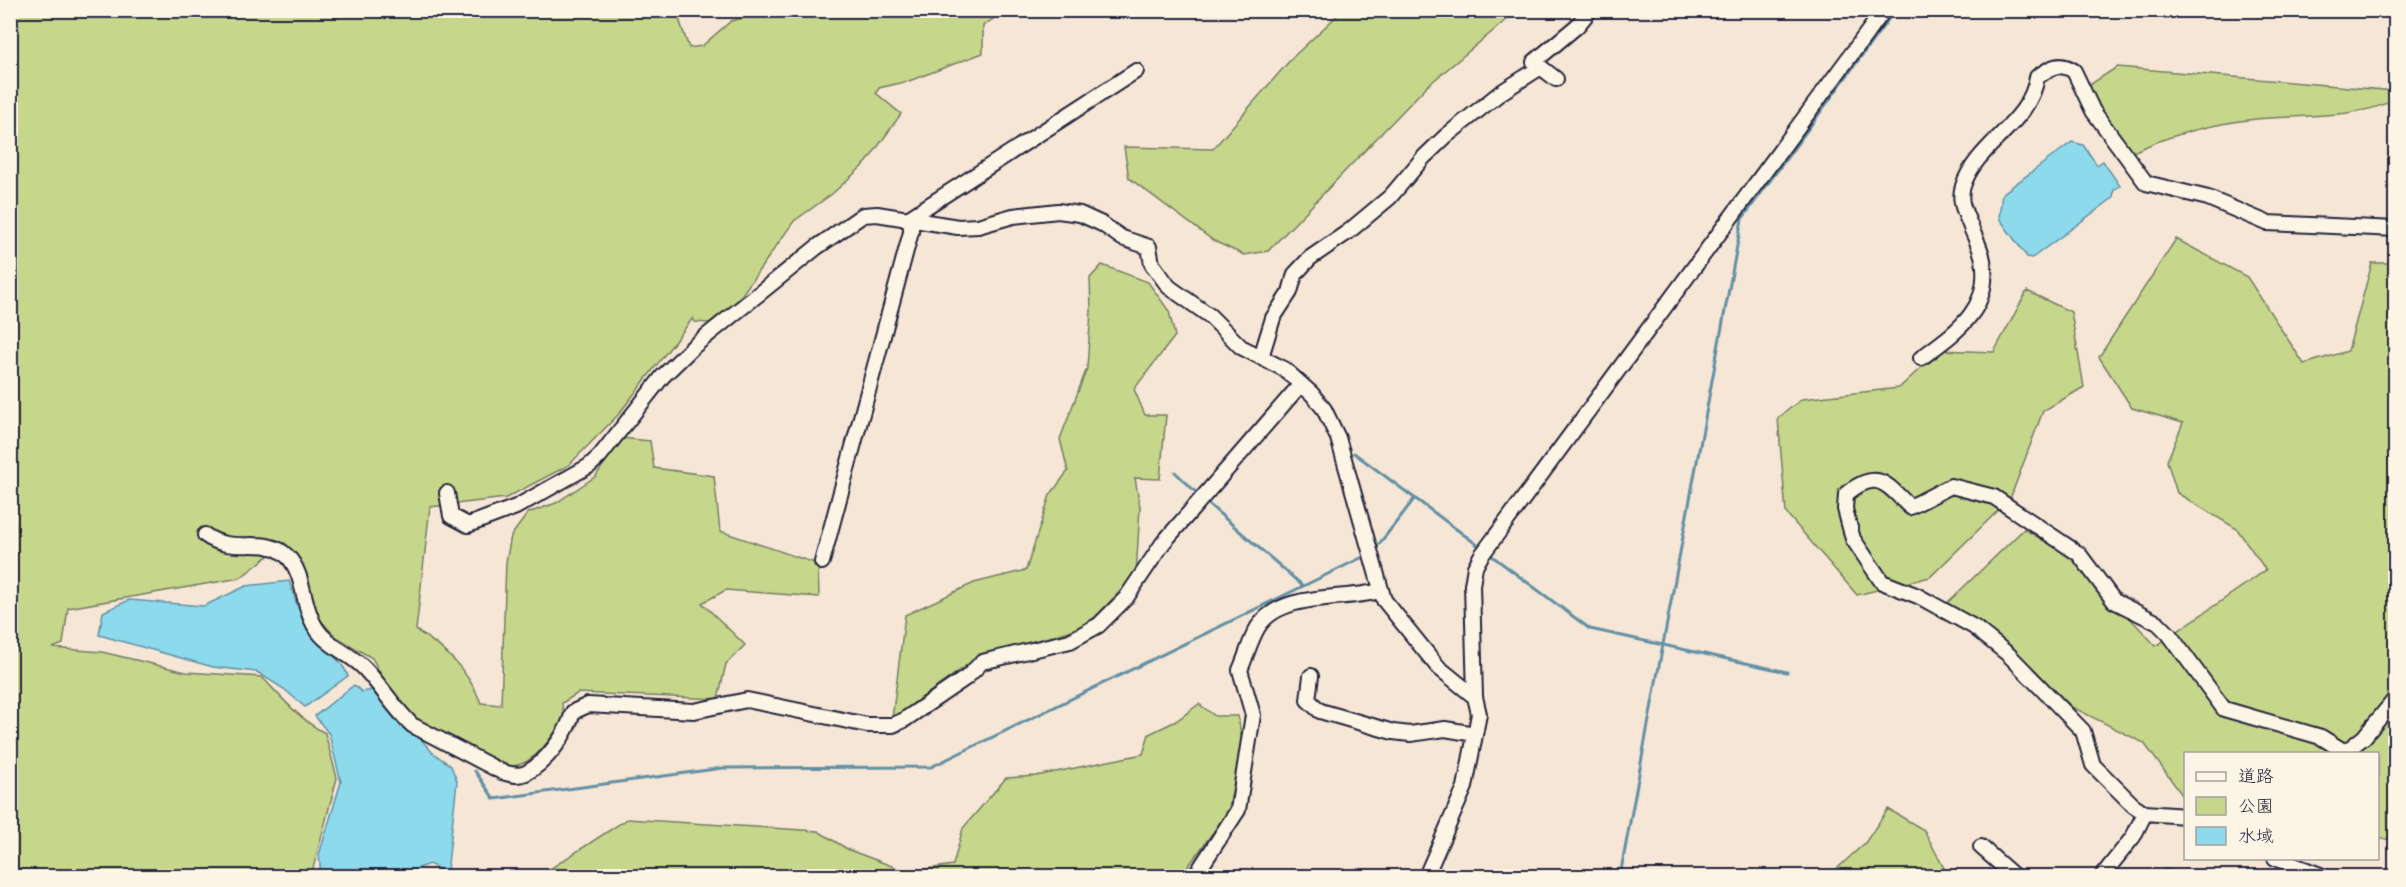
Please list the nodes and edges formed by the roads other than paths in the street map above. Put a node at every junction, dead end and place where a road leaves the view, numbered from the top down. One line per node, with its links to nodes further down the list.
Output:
1 (1590, 10): 3 (street)
2 (1884, 10): 16 (street)
3 (1541, 68): 5 (street); 8 (street)
4 (1136, 71): 6 (street)
5 (1556, 79)
6 (909, 220): 8 (street); 11 (street); 13 (street)
7 (2396, 229): 9 (street)
8 (1261, 357): 10 (street)
9 (1921, 358)
10 (1301, 384): 12 (street); 14 (street)
11 (447, 493)
12 (205, 535)
13 (822, 562)
14 (1380, 591): 16 (street); 23 (street)
15 (1311, 676): 18 (street)
16 (1475, 697): 18 (street)
17 (2396, 698): 19 (street)
18 (1475, 734): 24 (street)
19 (2145, 813): 20 (street); 26 (street)
20 (2184, 816)
21 (1981, 847): 25 (street)
22 (2280, 860): 27 (street)
23 (1195, 876)
24 (1426, 876)
25 (2014, 876)
26 (2102, 876)
27 (2323, 876)

